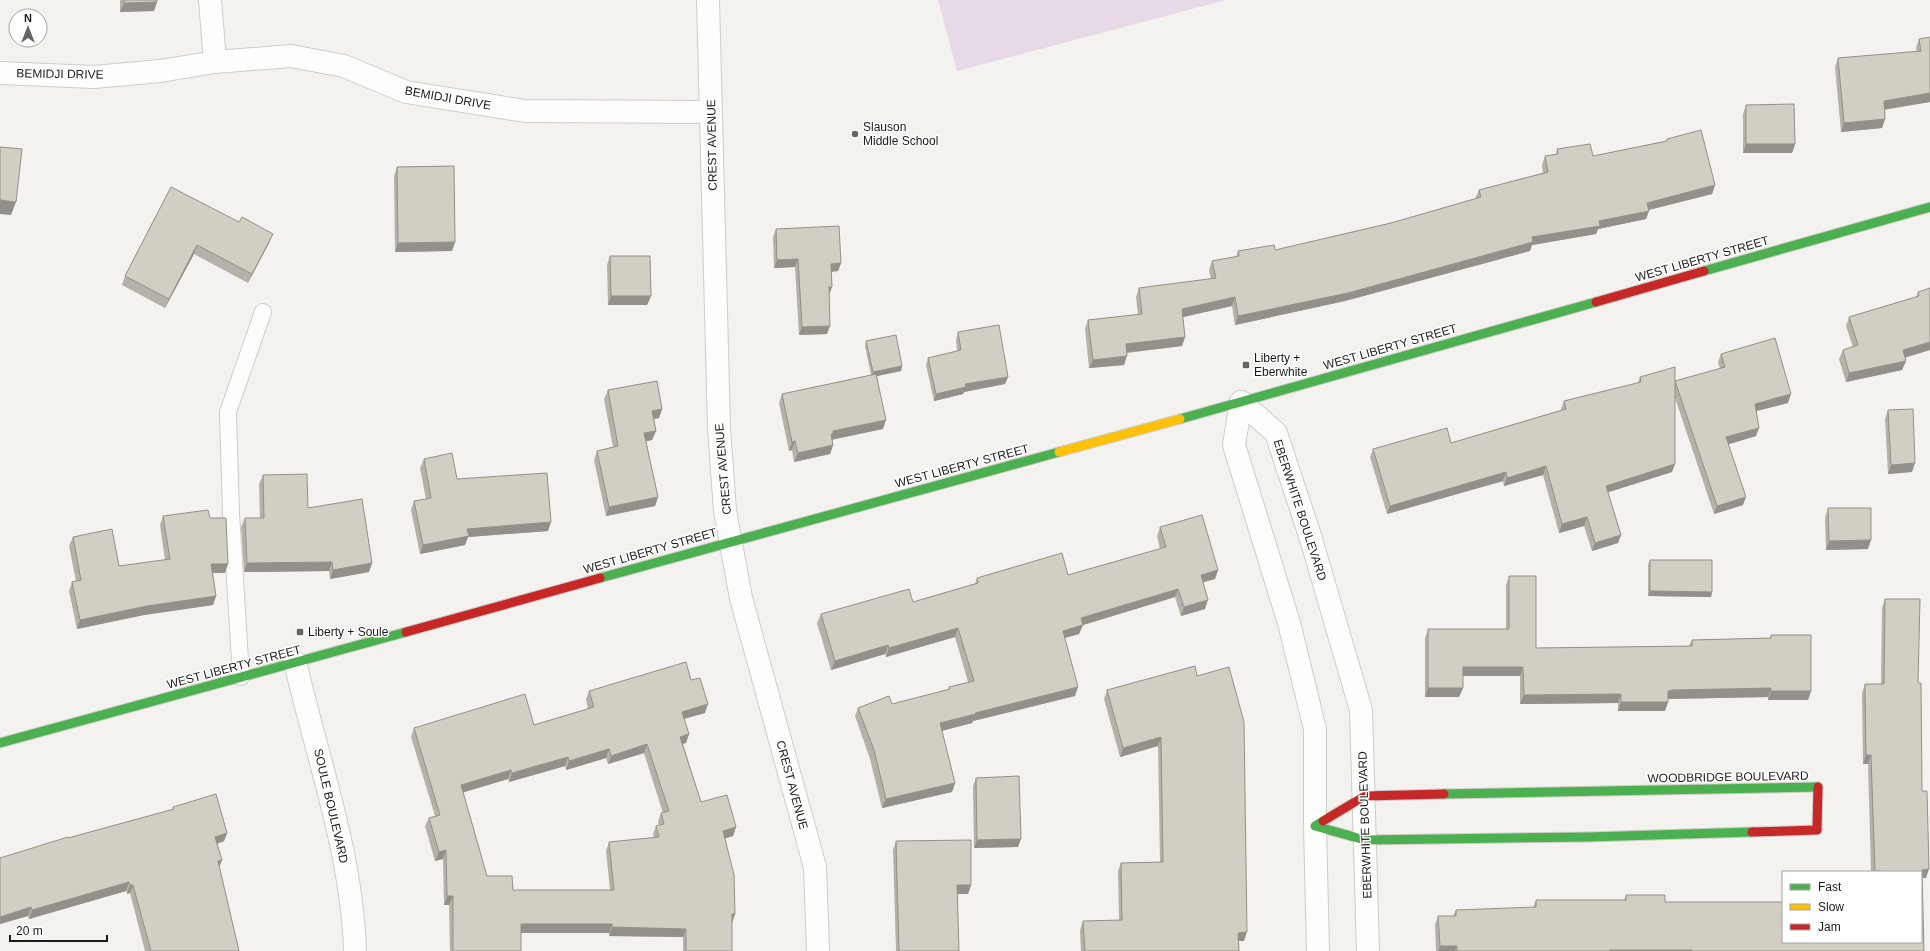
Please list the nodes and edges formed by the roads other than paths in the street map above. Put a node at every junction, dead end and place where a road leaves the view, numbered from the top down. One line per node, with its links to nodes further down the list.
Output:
1 (210, 0): 3 (street)
2 (708, 0): 5 (street, CREST AVENUE)
3 (215, 62): 4 (street, BEMIDJI DRIVE); 5 (street, BEMIDJI DRIVE)
4 (0, 73)
5 (711, 112): 9 (street, CREST AVENUE)
6 (1930, 207): 8 (main road, WEST LIBERTY STREET)
7 (263, 312): 11 (lane)
8 (1241, 402): 9 (main road, WEST LIBERTY STREET); 13 (street, EBERWHITE BOULEVARD); 14 (street)
9 (732, 541): 10 (main road, WEST LIBERTY STREET); 17 (street, CREST AVENUE)
10 (295, 662): 11 (main road, WEST LIBERTY STREET); 16 (street, SOULE BOULEVARD)
11 (242, 677): 12 (main road, WEST LIBERTY STREET)
12 (0, 743)
13 (1365, 796): 14 (main road, WOODBRIDGE BOULEVARD); 15 (street, EBERWHITE BOULEVARD); 15 (main road, WOODBRIDGE BOULEVARD)
14 (1315, 826): 15 (main road, WOODBRIDGE BOULEVARD); 18 (street)
15 (1365, 840): 19 (street, EBERWHITE BOULEVARD)
16 (355, 951)
17 (818, 951)
18 (1318, 951)
19 (1368, 951)

